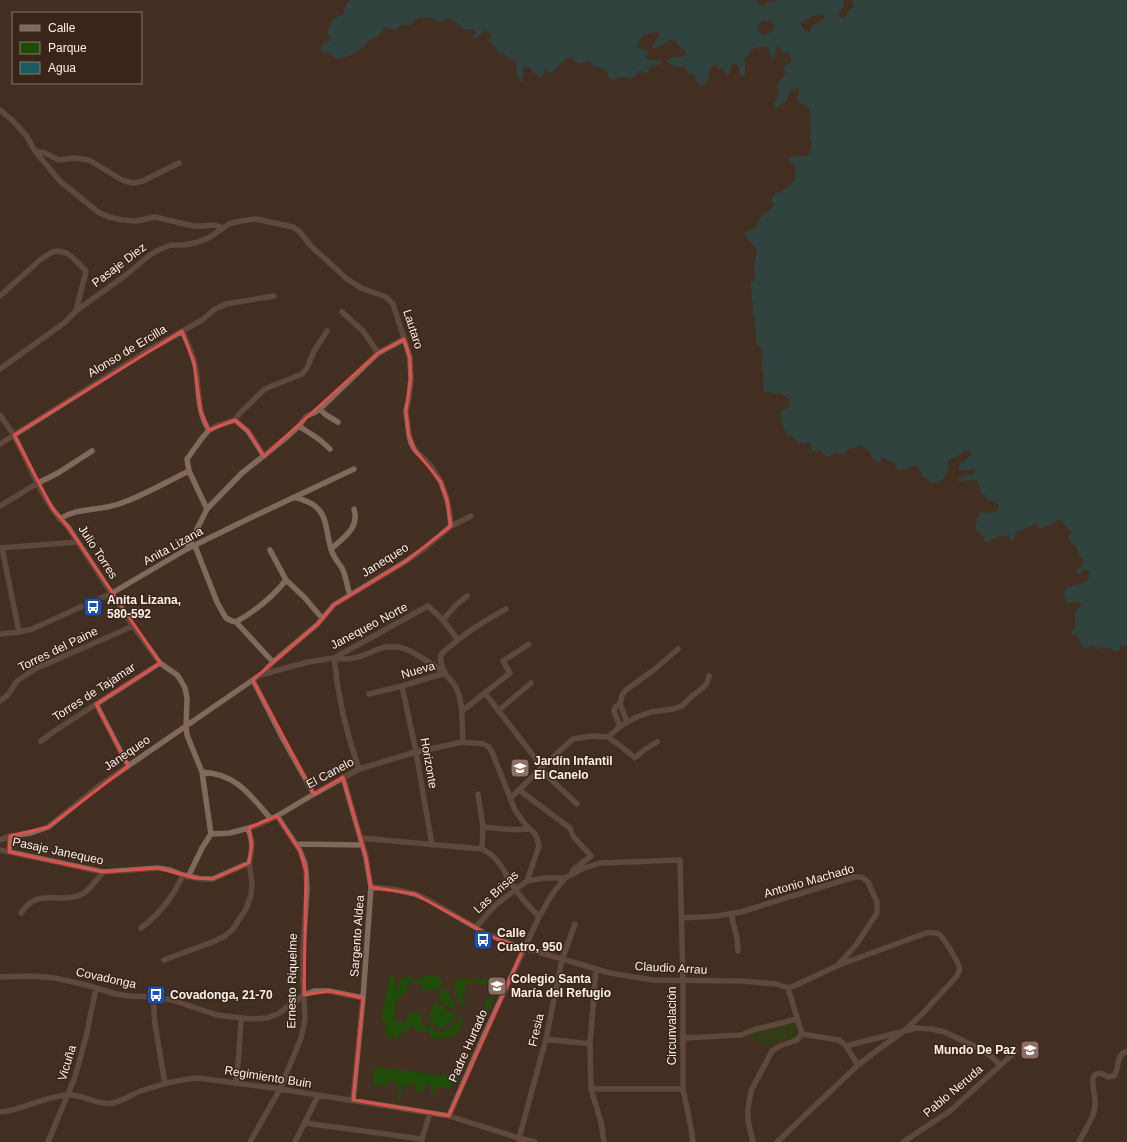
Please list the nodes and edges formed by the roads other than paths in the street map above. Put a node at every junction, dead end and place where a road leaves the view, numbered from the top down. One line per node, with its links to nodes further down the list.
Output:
1 (0, 110): 2 (street)
2 (35, 151): 3 (street); 4 (street)
3 (179, 163)
4 (222, 228): 7 (street, Pasaje Diez); 11 (street, Lautaro)
5 (0, 296): 7 (street)
6 (274, 296): 9 (street, Alonso de Ercilla)
7 (76, 311): 13 (street, Pasaje Diez)
8 (342, 312): 12 (street)
9 (182, 331): 19 (street); 20 (street, Alonso de Ercilla)
10 (327, 331): 16 (street)
11 (404, 339): 12 (street); 34 (street, Lautaro)
12 (378, 353): 14 (street)
13 (0, 369)
14 (320, 409): 17 (street); 18 (street)
15 (0, 415): 20 (street, Julio Torres)
16 (235, 420): 19 (street); 24 (street)
17 (338, 422)
18 (299, 426): 22 (street); 24 (street)
19 (209, 430): 26 (street)
20 (14, 435): 21 (street, Alonso de Ercilla); 27 (street, Julio Torres)
21 (0, 444)
22 (330, 449)
23 (92, 451): 27 (street)
24 (264, 456): 30 (street)
25 (354, 469): 28 (street, Anita Lizana)
26 (189, 471): 30 (street); 33 (street)
27 (38, 483): 29 (street); 33 (street, Julio Torres)
28 (293, 498): 36 (street, Anita Lizana); 39 (street)
29 (0, 506)
30 (207, 509): 38 (street)
31 (354, 509): 39 (street)
32 (471, 516): 34 (street, Janequeo)
33 (59, 519): 35 (street, Julio Torres)
34 (451, 526): 43 (street, Janequeo)
35 (78, 542): 37 (street); 42 (street, Julio Torres)
36 (195, 546): 38 (street, Anita Lizana); 48 (street)
37 (1, 548): 50 (street)
38 (187, 549): 42 (street, Anita Lizana)
39 (331, 549): 43 (street)
40 (270, 550): 41 (street)
41 (286, 580): 46 (street); 48 (street)
42 (112, 593): 49 (street, Julio Torres); 50 (street, Anita Lizana)
43 (350, 595): 46 (street, Janequeo)
44 (467, 596): 47 (street)
45 (506, 609): 52 (street, Nueva)
46 (322, 618): 56 (street, Janequeo)
47 (443, 620): 52 (street, Janequeo Norte); 55 (street, Janequeo Norte)
48 (236, 622): 56 (street)
49 (133, 626): 57 (street, Julio Torres); 66 (street, Torres del Paine)
50 (19, 632): 51 (street, Anita Lizana)
51 (0, 634)
52 (458, 640): 58 (street, Nueva)
53 (529, 644): 64 (street)
54 (678, 649): 68 (street)
55 (334, 658): 58 (street); 59 (street, Janequeo Norte); 81 (street)
56 (273, 662): 59 (street, Janequeo)
57 (160, 663): 67 (street, Torres de Tajamar); 73 (street, Julio Torres)
58 (445, 673): 63 (street, Nueva); 69 (street)
59 (260, 675): 61 (street, Janequeo Norte)
60 (709, 676): 71 (street)
61 (253, 680): 73 (street, Janequeo); 85 (street)
62 (530, 683): 70 (street)
63 (402, 686): 65 (street, Nueva); 78 (street, Horizonte)
64 (485, 693): 69 (street); 70 (street)
65 (369, 694)
66 (0, 701)
67 (96, 704): 75 (street, Torres de Tajamar); 79 (street)
68 (620, 704): 71 (street); 72 (street)
69 (462, 711): 76 (street)
70 (498, 711): 80 (street)
71 (627, 722): 72 (street)
72 (620, 726): 74 (street)
73 (186, 727): 79 (street, Janequeo); 82 (street, Julio Torres)
74 (608, 737): 77 (street); 80 (street)
75 (41, 741)
76 (463, 742): 78 (street, El Canelo); 87 (street, Las Brisas)
77 (657, 742)
78 (416, 752): 81 (street, El Canelo); 99 (street, Horizonte)
79 (128, 766): 94 (street, Janequeo)
80 (541, 768): 84 (street); 88 (street)
81 (359, 770): 83 (street, El Canelo)
82 (202, 772): 89 (street, Ernesto Riquelme); 93 (street, Julio Torres)
83 (343, 777): 85 (street, El Canelo); 95 (street, Sargento Aldea)
84 (519, 790): 87 (street); 106 (street)
85 (314, 794): 89 (street, El Canelo)
86 (478, 794): 90 (street)
87 (510, 799): 92 (street, Las Brisas)
88 (577, 804)
89 (274, 818): 91 (street, El Canelo); 97 (street, Ernesto Riquelme)
90 (482, 827): 92 (street); 100 (street)
91 (248, 829): 93 (street, El Canelo); 104 (street)
92 (530, 829): 109 (street, Las Brisas)
93 (211, 834): 107 (street)
94 (10, 836): 96 (street, Janequeo); 102 (street)
95 (361, 838): 98 (street, Sargento Aldea); 99 (street)
96 (0, 840)
97 (296, 844): 98 (street); 129 (street, Ernesto Riquelme)
98 (362, 845): 110 (street, Sargento Aldea)
99 (432, 845): 100 (street)
100 (482, 849): 111 (street)
101 (0, 850): 102 (street, Pasaje Janequeo)
102 (9, 852): 105 (street, Pasaje Janequeo)
103 (680, 860): 106 (street, Padre Hurtado); 115 (street, Circunvalación)
104 (249, 864): 107 (street); 121 (street)
105 (103, 872): 107 (street, Pasaje Janequeo); 112 (street)
106 (572, 874): 108 (street, Padre Hurtado)
107 (185, 876): 118 (street)
108 (565, 878): 109 (street); 114 (street, Padre Hurtado)
109 (527, 881): 111 (street, Las Brisas)
110 (371, 887): 117 (street, Claudio Arrau); 131 (street, Sargento Aldea)
111 (516, 890): 114 (street); 117 (street, Las Brisas)
112 (21, 913)
113 (731, 914): 115 (street, Antonio Machado); 120 (street); 123 (street, Antonio Machado)
114 (539, 917): 119 (street, Padre Hurtado)
115 (682, 918): 126 (street, Circunvalación)
116 (575, 924): 122 (street, Fresia)
117 (476, 927): 119 (street, Claudio Arrau)
118 (141, 928)
119 (524, 948): 122 (street, Claudio Arrau); 154 (street, Padre Hurtado)
120 (738, 951)
121 (164, 960)
122 (562, 960): 124 (street, Claudio Arrau); 137 (street, Fresia)
123 (839, 965): 128 (street); 134 (street)
124 (596, 969): 126 (street, Claudio Arrau); 138 (street)
125 (0, 977): 127 (street, Covadonga)
126 (683, 981): 128 (street, Claudio Arrau); 136 (street, Circunvalación)
127 (96, 988): 130 (street, Covadonga); 149 (street, Vicuña)
128 (788, 988): 133 (street)
129 (304, 995): 131 (street, Covadonga); 132 (street, Covadonga); 146 (street, Ernesto Riquelme)
130 (153, 997): 132 (street, Covadonga); 145 (street)
131 (363, 998): 151 (street, Sargento Aldea)
132 (241, 1018): 144 (street)
133 (797, 1019): 135 (street); 136 (street)
134 (904, 1031): 139 (street); 142 (street); 143 (street)
135 (802, 1034): 139 (street); 164 (street)
136 (684, 1038): 148 (street, Circunvalación)
137 (546, 1039): 138 (street); 156 (street, Fresia)
138 (590, 1044): 147 (street)
139 (846, 1046): 142 (street)
140 (1127, 1051): 167 (street)
141 (1015, 1052): 143 (street, Pablo Neruda)
142 (858, 1065): 165 (street)
143 (1000, 1065): 166 (street, Pablo Neruda)
144 (236, 1083): 145 (street, Regimiento Buin); 146 (street, Regimiento Buin)
145 (165, 1084): 149 (street, Regimiento Buin)
146 (280, 1089): 150 (street, Regimiento Buin); 159 (street, Ernesto Riquelme)
147 (591, 1089): 148 (street); 162 (street)
148 (683, 1089): 163 (street, Circunvalación)
149 (68, 1095): 152 (street, Regimiento Buin); 158 (street, Vicuña)
150 (318, 1096): 151 (street, Regimiento Buin); 155 (street)
151 (353, 1100): 153 (street, Regimiento Buin)
152 (0, 1112)
153 (430, 1113): 154 (street, Regimiento Buin); 157 (street)
154 (449, 1116): 156 (street, Regimiento Buin)
155 (305, 1123): 157 (street); 160 (street)
156 (519, 1140): 161 (street, Regimiento Buin)
157 (421, 1141)
158 (48, 1142)
159 (250, 1142)
160 (295, 1142)
161 (535, 1142)
162 (604, 1142)
163 (693, 1142)
164 (753, 1142)
165 (777, 1142)
166 (903, 1142)
167 (1079, 1142)

